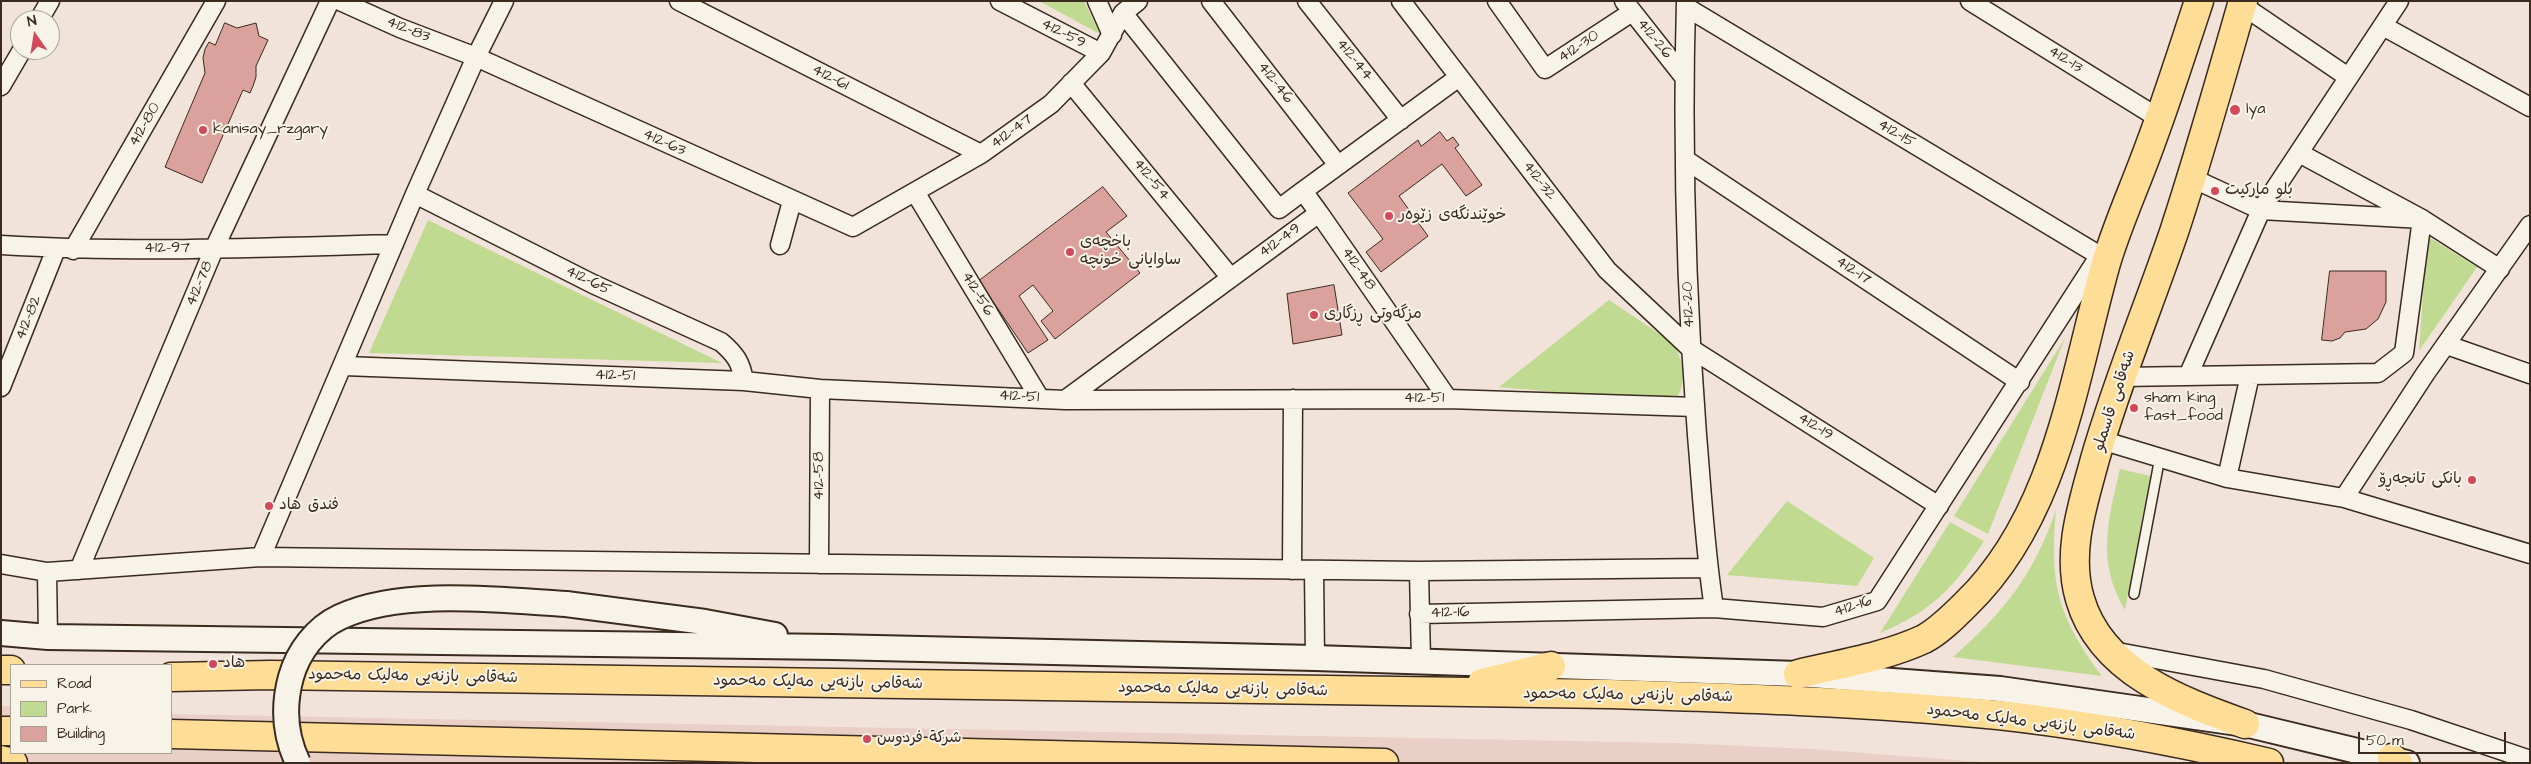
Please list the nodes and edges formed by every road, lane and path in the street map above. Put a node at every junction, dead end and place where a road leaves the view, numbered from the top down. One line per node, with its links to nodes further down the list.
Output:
1 (216, 1): 52 (street, 412-80)
2 (330, 1): 53 (street, 412-78)
3 (340, 1): 23 (street, 412-83)
4 (504, 1): 23 (street)
5 (679, 1): 34 (street, 412-61)
6 (1000, 1): 22 (street, 412-59)
7 (1097, 1): 21 (street)
8 (1138, 1): 19 (street, 412-47)
9 (1211, 1): 36 (street, 412-46)
10 (1306, 1): 31 (street, 412-44)
11 (1402, 1): 25 (street, 412-32)
12 (1970, 1): 32 (street, 412-13)
13 (2199, 1): 32 (main road)
14 (2399, 1): 20 (street)
15 (1498, 2): 18 (street, 412-30)
16 (2242, 3): 27 (street); 37 (main road, شەقامی قاسملو)
17 (1686, 4): 26 (street, 412-20); 55 (street, 412-15)
18 (1628, 6): 26 (street, 412-26)
19 (1123, 12): 21 (street, 412-47); 42 (street)
20 (2383, 26): 27 (street); 30 (street)
21 (1112, 34): 22 (street, 412-47)
22 (1101, 53): 28 (street, 412-47)
23 (476, 57): 40 (street); 41 (street, 412-63)
24 (16, 60): 29 (street)
25 (1459, 77): 31 (street); 59 (street, 412-32)
26 (1684, 77): 35 (street, 412-20)
27 (2348, 77): 33 (street)
28 (1071, 83): 34 (street, 412-47); 57 (street, 412-54)
29 (1, 86)
30 (2530, 107)
31 (1401, 120): 36 (street)
32 (2160, 120): 55 (main road)
33 (2300, 153): 43 (street); 45 (street)
34 (981, 154): 39 (street, 412-47)
35 (1686, 160): 59 (street, 412-20); 66 (street, 412-17)
36 (1338, 166): 38 (street)
37 (2192, 178): 43 (street); 64 (main road, شەقامی قاسملو)
38 (1304, 191): 42 (street); 44 (street, 412-49)
39 (915, 192): 47 (street, 412-47); 69 (street, 412-56)
40 (415, 194): 49 (street); 65 (street, 412-65)
41 (792, 201): 47 (street, 412-63); 51 (street)
42 (1279, 209): 48 (street)
43 (2261, 210): 45 (street); 63 (street)
44 (1319, 213): 48 (street, 412-49); 71 (street, 412-48)
45 (2422, 219): 56 (street); 62 (street)
46 (2530, 225): 54 (street)
47 (853, 227)
48 (1294, 231): 57 (street, 412-49)
49 (394, 244): 53 (street, 412-97); 60 (street)
50 (1, 245): 52 (street, 412-97)
51 (780, 245)
52 (65, 249): 53 (street, 412-97); 67 (street, 412-82)
53 (214, 249): 85 (street, 412-78)
54 (2522, 250): 56 (street)
55 (2103, 258): 66 (street, 412-16); 74 (main road)
56 (2500, 270): 58 (street)
57 (1231, 278): 72 (street, 412-49)
58 (2447, 345): 61 (street); 78 (street)
59 (1690, 348): 73 (street, 412-20); 79 (street, 412-19)
60 (344, 366): 65 (street, 412-51); 81 (street)
61 (2530, 374)
62 (2250, 375): 63 (street); 77 (street)
63 (2188, 376): 64 (street)
64 (2121, 377): 75 (main road, شەقامی قاسملو)
65 (744, 381): 68 (street, 412-51)
66 (2020, 382): 79 (street, 412-16)
67 (1, 387)
68 (820, 389): 69 (street, 412-51); 83 (street, 412-58)
69 (1039, 397): 72 (street, 412-51)
70 (1292, 399): 71 (street, 412-51); 72 (street, 412-51); 86 (street)
71 (1448, 399): 73 (street, 412-51)
72 (1065, 400)
73 (1695, 406): 84 (street, 412-20)
74 (2063, 425): 75 (main road); 100 (main road)
75 (2101, 440): 76 (street); 96 (main road, شەقامی قاسملو)
76 (2160, 457): 77 (street); 90 (lane)
77 (2227, 478): 78 (street)
78 (2344, 498): 80 (street)
79 (1939, 506): 91 (street, 412-16)
80 (2530, 554)
81 (262, 557): 83 (street); 85 (street)
82 (1, 564): 89 (street)
83 (819, 564): 86 (street)
84 (1708, 568): 88 (street); 91 (street, 412-20)
85 (79, 570): 89 (street)
86 (1292, 570): 87 (street)
87 (1314, 570): 88 (street); 97 (street)
88 (1419, 571): 92 (street)
89 (47, 572): 94 (street)
90 (2134, 594)
91 (1714, 608): 92 (street, 412-16)
92 (1420, 614): 98 (street)
93 (1, 633): 94 (main road)
94 (48, 637): 95 (main road)
95 (833, 647): 97 (main road); 109 (main road, bridge)
96 (2107, 650): 103 (main road, شەقامی قاسملو); 106 (street)
97 (1315, 658): 98 (main road)
98 (1421, 661): 99 (main road)
99 (1550, 666): 100 (main road); 102 (main road)
100 (1798, 674): 103 (main road)
101 (172, 677): 102 (main road, شەقامی بازنەیی مەلیک مەحمود)
102 (1444, 693): 111 (main road, شەقامی بازنەیی مەلیک مەحمود)
103 (2245, 724): 107 (main road)
104 (172, 734): 110 (main road)
105 (1, 760): 108 (main road)
106 (2530, 760)
107 (2399, 761)
108 (13, 763)
109 (298, 763)
110 (1384, 763)
111 (2269, 763)

